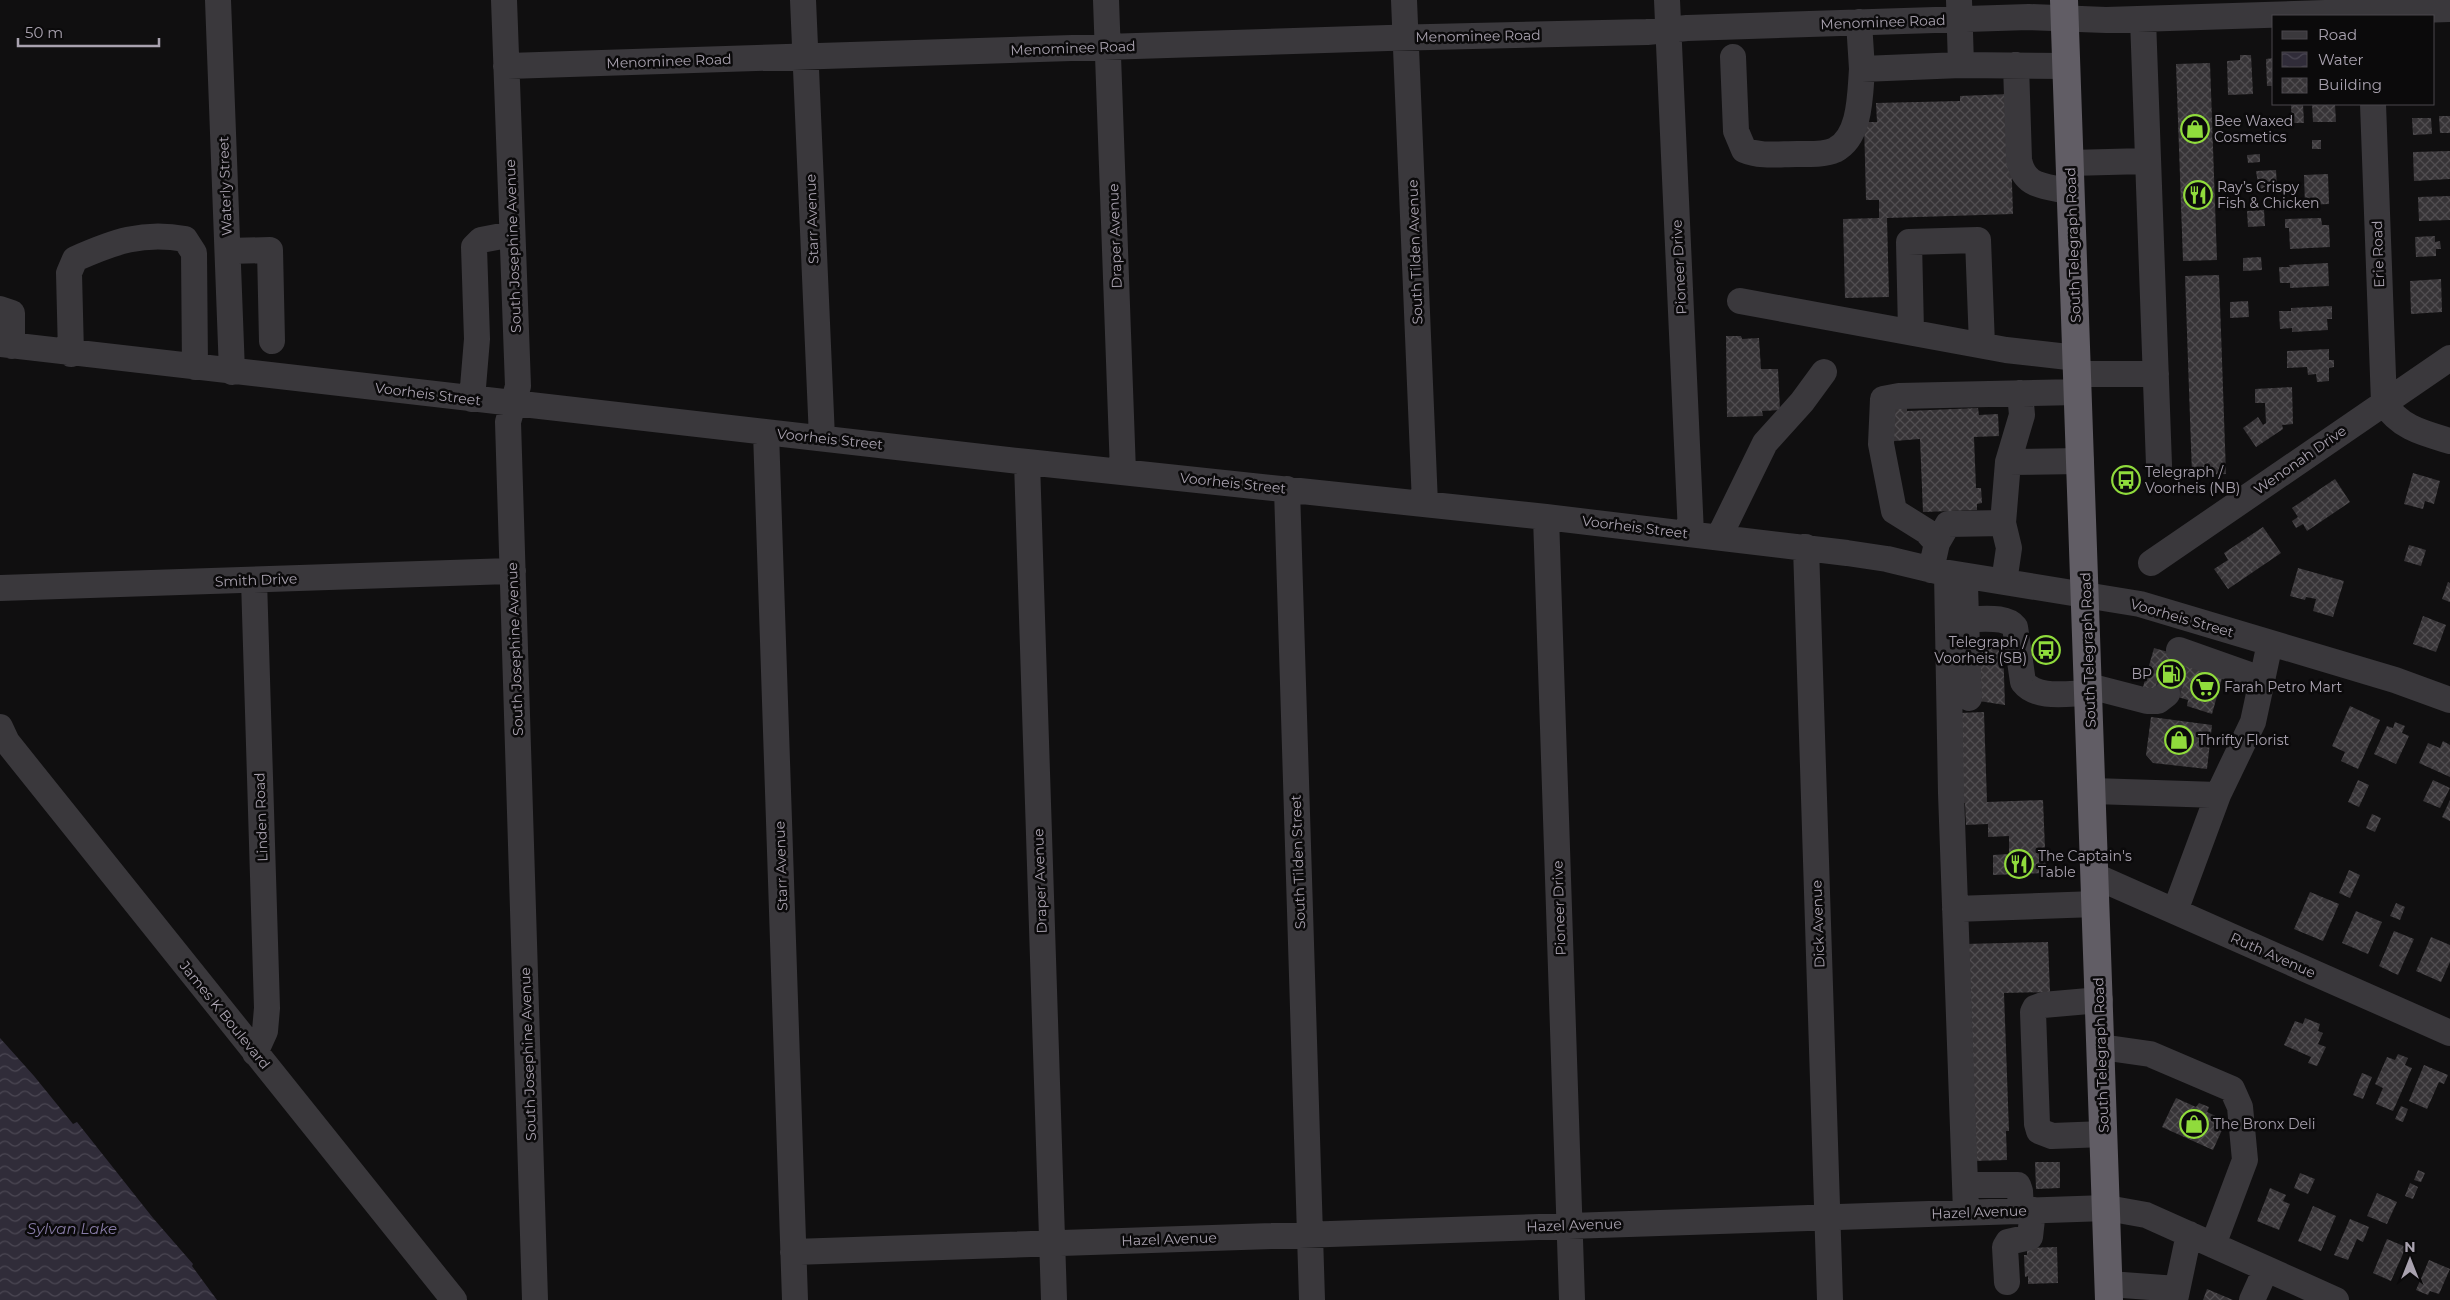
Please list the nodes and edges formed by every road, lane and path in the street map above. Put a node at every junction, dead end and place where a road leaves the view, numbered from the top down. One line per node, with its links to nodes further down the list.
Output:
1 (218, 0): 30 (street, Waterly Street)
2 (504, 0): 22 (street, South Josephine Avenue)
3 (803, 0): 18 (street, Starr Avenue)
4 (1106, 0): 17 (street, Draper Avenue)
5 (1404, 0): 16 (street, South Tilden Avenue)
6 (1667, 0): 15 (street, Pioneer Drive)
7 (2065, 9): 9 (street, Menominee Road); 13 (street, Menominee Road); 23 (highway, South Telegraph Road)
8 (2450, 9): 10 (street, Menominee Road)
9 (1959, 10): 14 (street, Menominee Road); 20 (street)
10 (2370, 14): 11 (street, Menominee Road)
11 (2324, 15)
12 (2272, 16): 13 (street, Menominee Road)
13 (2142, 19): 26 (street)
14 (1859, 22): 15 (street, Menominee Road); 24 (street)
15 (1668, 30): 16 (street, Menominee Road); 60 (street, Pioneer Drive)
16 (1406, 38): 17 (street, Menominee Road); 57 (street, South Tilden Avenue)
17 (1108, 47): 18 (street, Menominee Road); 55 (street, Draper Avenue)
18 (805, 56): 22 (street, Menominee Road); 49 (street, Starr Avenue)
19 (1733, 57): 24 (street)
20 (1961, 65): 21 (street); 24 (street)
21 (2016, 65): 23 (street); 28 (street)
22 (506, 66): 29 (street, South Josephine Avenue)
23 (2067, 66): 27 (highway, South Telegraph Road)
24 (1862, 69)
25 (2373, 105): 46 (street, Erie Road)
26 (2146, 161): 27 (street); 42 (street)
27 (2070, 163): 28 (highway, South Telegraph Road)
28 (2071, 192): 43 (highway, South Telegraph Road)
29 (512, 234): 45 (street); 47 (street, South Josephine Avenue)
30 (228, 251): 34 (street); 40 (street, Waterly Street)
31 (1740, 301): 33 (street)
32 (0, 309): 35 (street)
33 (1911, 331): 36 (street); 36 (street)
34 (272, 341)
35 (6, 345): 37 (street, Voorheis Street)
36 (1982, 345): 43 (street)
37 (71, 354): 39 (street, Voorheis Street); 39 (street)
38 (2450, 358): 46 (street, Wenonah Drive)
39 (195, 367): 40 (street, Voorheis Street)
40 (232, 372): 45 (street, Voorheis Street)
41 (1824, 372): 61 (street)
42 (2156, 374): 43 (street); 54 (street)
43 (2078, 375): 44 (street); 53 (highway, South Telegraph Road)
44 (2020, 393): 52 (street); 62 (street)
45 (472, 399): 47 (street, Voorheis Street)
46 (2384, 403): 50 (street); 64 (street, Wenonah Drive)
47 (513, 404): 48 (street, Voorheis Street); 65 (street, South Josephine Avenue)
48 (766, 432): 49 (street, Voorheis Street); 101 (street, Starr Avenue)
49 (822, 438): 51 (street, Voorheis Street)
50 (2450, 441)
51 (1027, 462): 55 (street, Voorheis Street); 99 (street, Draper Avenue)
52 (2008, 462): 53 (street); 59 (street)
53 (2080, 462): 70 (highway, South Telegraph Road)
54 (2160, 465)
55 (1123, 472): 56 (street, Voorheis Street)
56 (1287, 489): 57 (street, Voorheis Street); 97 (street, South Tilden Street)
57 (1425, 504): 58 (street, Voorheis Street)
58 (1546, 517): 60 (street, Voorheis Street); 96 (street, Pioneer Drive)
59 (2003, 523): 62 (street); 68 (street)
60 (1691, 534): 61 (street, Voorheis Street)
61 (1719, 537): 63 (street, Voorheis Street)
62 (1937, 543): 66 (street)
63 (1806, 547): 66 (street, Voorheis Street); 95 (street, Dick Avenue)
64 (2151, 563)
65 (512, 571): 67 (street, Smith Drive); 107 (street, South Josephine Avenue)
66 (1948, 573): 68 (street, Voorheis Street); 72 (street); 84 (street)
67 (254, 580): 69 (street, Smith Drive); 89 (street, Linden Road)
68 (2004, 582): 70 (street, Voorheis Street)
69 (0, 588)
70 (2086, 595): 71 (street, Voorheis Street); 75 (highway, South Telegraph Road)
71 (2188, 618): 73 (street, Voorheis Street); 74 (street)
72 (1966, 619): 75 (street); 77 (street)
73 (2270, 643): 74 (street); 78 (street, Voorheis Street)
74 (2261, 679): 81 (street)
75 (2089, 689): 76 (street); 80 (highway, South Telegraph Road)
76 (2167, 694)
77 (1969, 698)
78 (2450, 700)
79 (0, 727): 89 (street, James K Boulevard)
80 (2093, 791): 81 (street); 82 (highway, South Telegraph Road)
81 (2218, 795): 85 (street)
82 (2095, 876): 83 (highway, South Telegraph Road); 85 (street, Ruth Avenue)
83 (2096, 904): 84 (street); 86 (highway, South Telegraph Road)
84 (1955, 909): 91 (street)
85 (2175, 911): 87 (street, Ruth Avenue)
86 (2100, 1000): 88 (highway, South Telegraph Road); 90 (street)
87 (2450, 1033)
88 (2101, 1047): 90 (highway, South Telegraph Road); 100 (street)
89 (254, 1053): 106 (street, James K Boulevard)
90 (2104, 1134): 92 (highway, South Telegraph Road)
91 (1965, 1185): 93 (street); 94 (street)
92 (2106, 1208): 93 (street, Hazel Avenue); 98 (street, Hazel Avenue); 104 (highway, South Telegraph Road)
93 (2027, 1210): 94 (street, Hazel Avenue); 103 (street)
94 (1966, 1212): 95 (street, Hazel Avenue)
95 (1828, 1217): 96 (street, Hazel Avenue); 112 (street, Dick Avenue)
96 (1569, 1226): 97 (street, Hazel Avenue); 111 (street, Pioneer Drive)
97 (1310, 1234): 99 (street, Hazel Avenue); 110 (street)
98 (2190, 1234): 100 (street, Hazel Avenue); 105 (street)
99 (1052, 1243): 101 (street, Hazel Avenue); 109 (street, Draper Avenue)
100 (2213, 1245): 102 (street, Hazel Avenue)
101 (794, 1252): 108 (street, Starr Avenue)
102 (2266, 1269): 113 (street); 114 (street, Hazel Avenue)
103 (2007, 1282)
104 (2109, 1292): 105 (street)
105 (2176, 1295)
106 (454, 1300)
107 (536, 1300)
108 (795, 1300)
109 (1054, 1300)
110 (1312, 1300)
111 (1572, 1300)
112 (1830, 1300)
113 (2252, 1300)
114 (2336, 1300)

